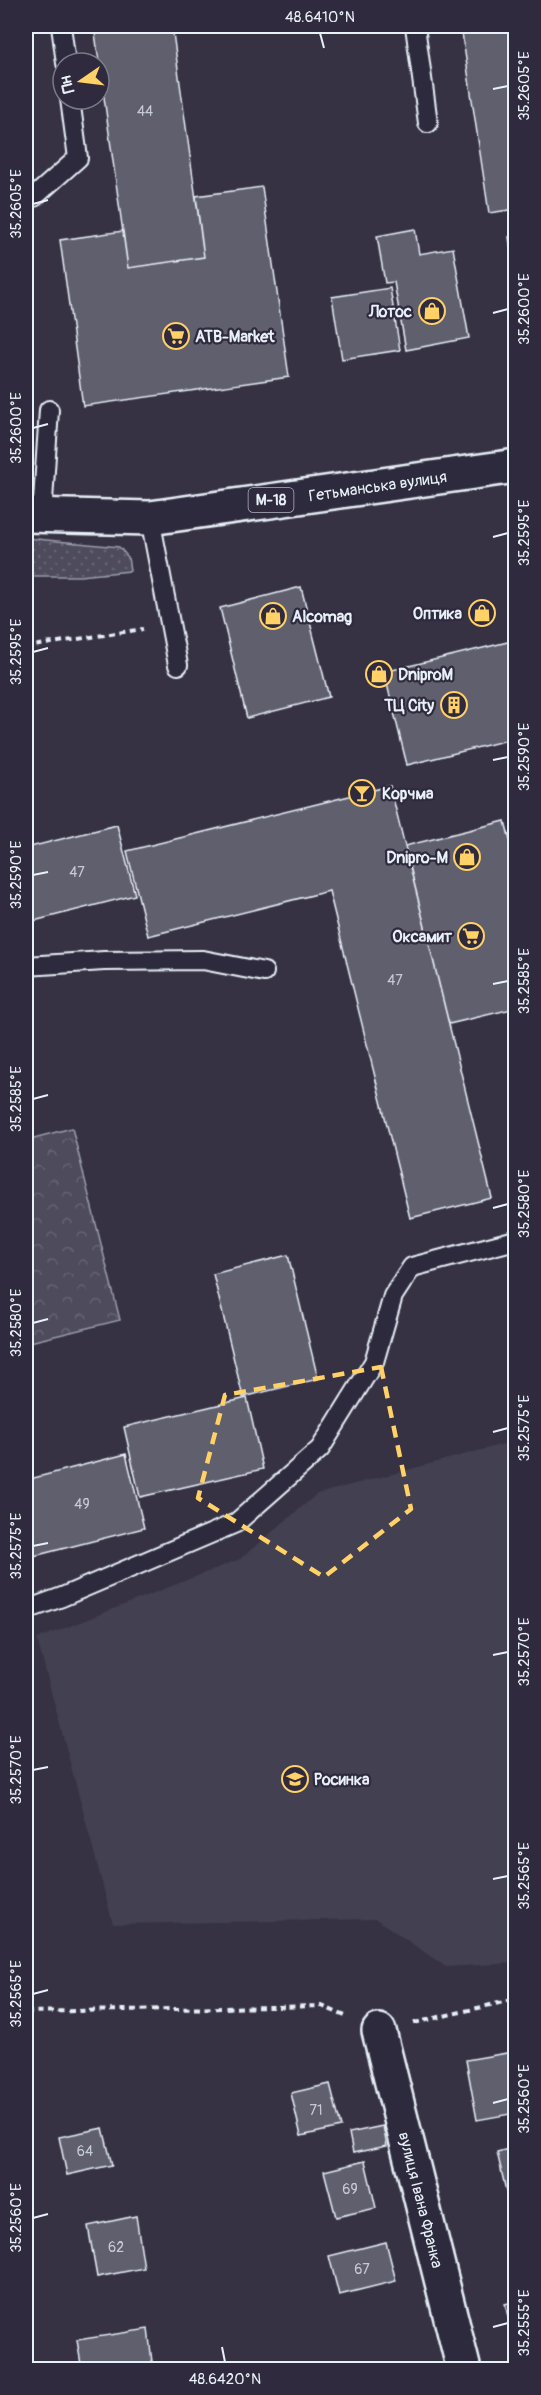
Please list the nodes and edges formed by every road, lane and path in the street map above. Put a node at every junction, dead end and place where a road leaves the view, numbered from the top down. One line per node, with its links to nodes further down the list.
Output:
1 (61, 26): 3 (lane)
2 (415, 26): 5 (lane)
3 (64, 51)
4 (72, 111): 6 (lane)
5 (428, 123)
6 (26, 196)
7 (49, 410): 9 (lane)
8 (516, 466): 10 (main road, Гетьманська вулиця / М-18)
9 (34, 516): 10 (main road, Гетьманська вулиця / М-18)
10 (150, 518): 11 (lane)
11 (171, 625): 12 (path); 13 (lane)
12 (26, 647)
13 (178, 664)
14 (26, 966): 15 (lane)
15 (264, 972)
16 (516, 1240): 17 (lane)
17 (26, 1610)
18 (516, 1999): 20 (path)
19 (26, 2012): 20 (path)
20 (379, 2031): 21 (main road, вулиця Івана Франка)
21 (464, 2370)

